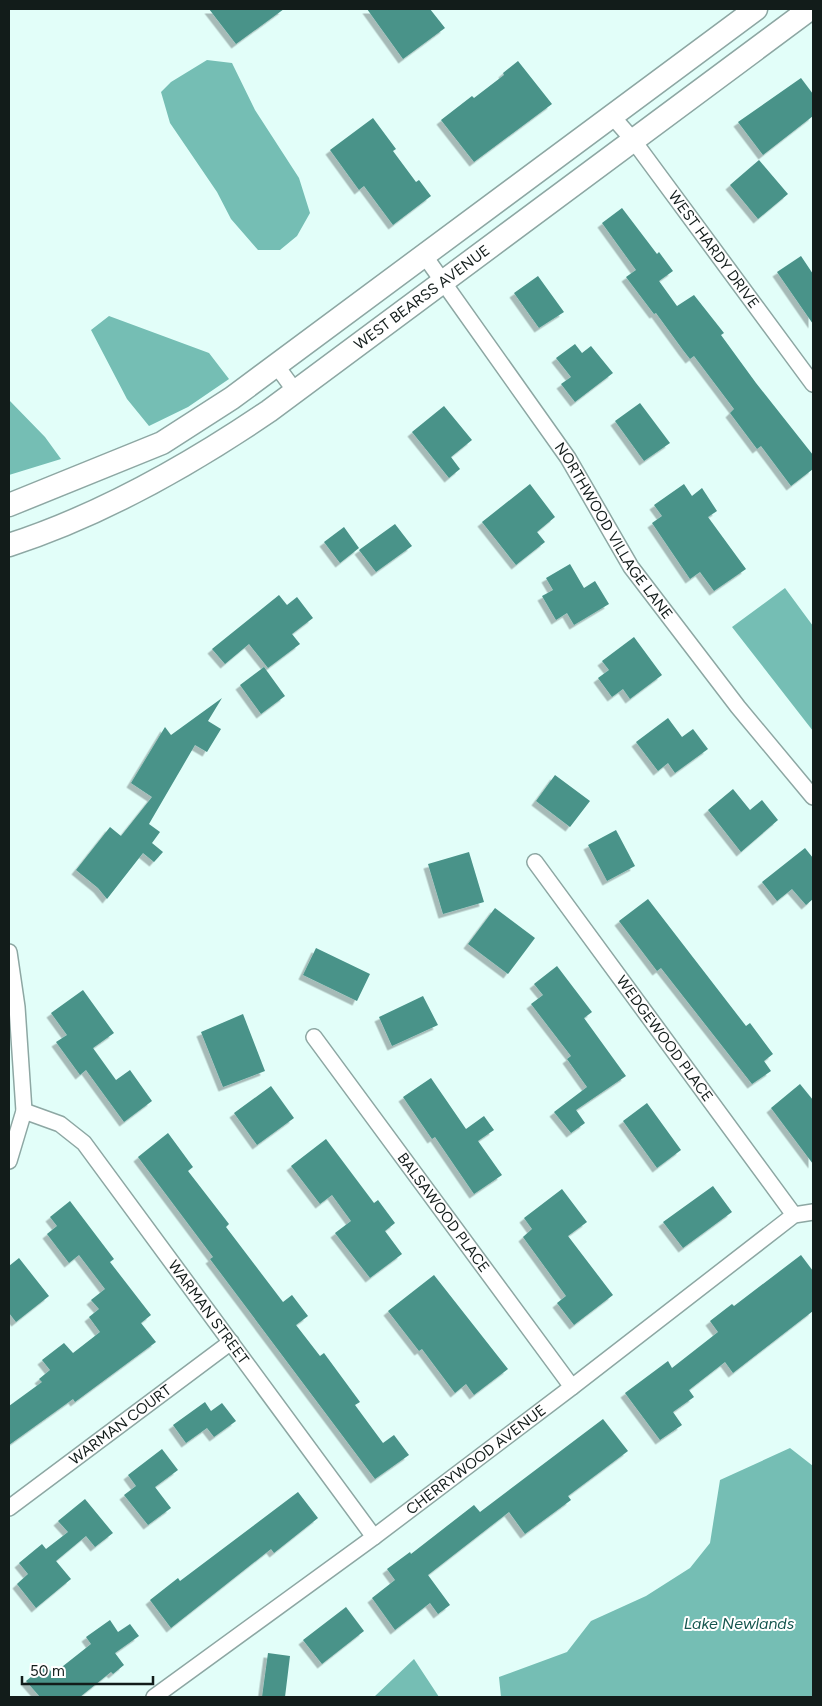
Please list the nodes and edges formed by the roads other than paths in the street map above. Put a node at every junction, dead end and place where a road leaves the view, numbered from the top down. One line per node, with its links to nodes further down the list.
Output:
1 (756, 9): 3 (main road, WEST BEARSS AVENUE)
2 (810, 9): 4 (main road, WEST BEARSS AVENUE)
3 (612, 116): 4 (street, WEST HARDY DRIVE); 5 (main road, WEST BEARSS AVENUE)
4 (633, 140): 6 (main road, WEST BEARSS AVENUE); 8 (street, WEST HARDY DRIVE)
5 (424, 255): 6 (street, NORTHWOOD VILLAGE LANE); 7 (main road, WEST BEARSS AVENUE)
6 (443, 281): 9 (main road, WEST BEARSS AVENUE); 12 (street, NORTHWOOD VILLAGE LANE)
7 (276, 365): 9 (street); 10 (main road, WEST BEARSS AVENUE)
8 (813, 384)
9 (296, 391): 11 (main road, WEST BEARSS AVENUE)
10 (9, 505)
11 (9, 545)
12 (813, 798)
13 (535, 862): 19 (street, WEDGEWOOD PLACE)
14 (9, 952): 16 (street)
15 (314, 1037): 21 (street, BALSAWOOD PLACE)
16 (24, 1111): 17 (street); 20 (street, WARMAN STREET)
17 (9, 1161)
18 (813, 1212): 19 (street)
19 (794, 1215): 21 (street, CHERRYWOOD AVENUE)
20 (231, 1342): 22 (street, WARMAN COURT); 23 (street, WARMAN STREET)
21 (572, 1387): 23 (street, CHERRYWOOD AVENUE)
22 (9, 1508)
23 (374, 1537): 24 (street, CHERRYWOOD AVENUE)
24 (154, 1697)

